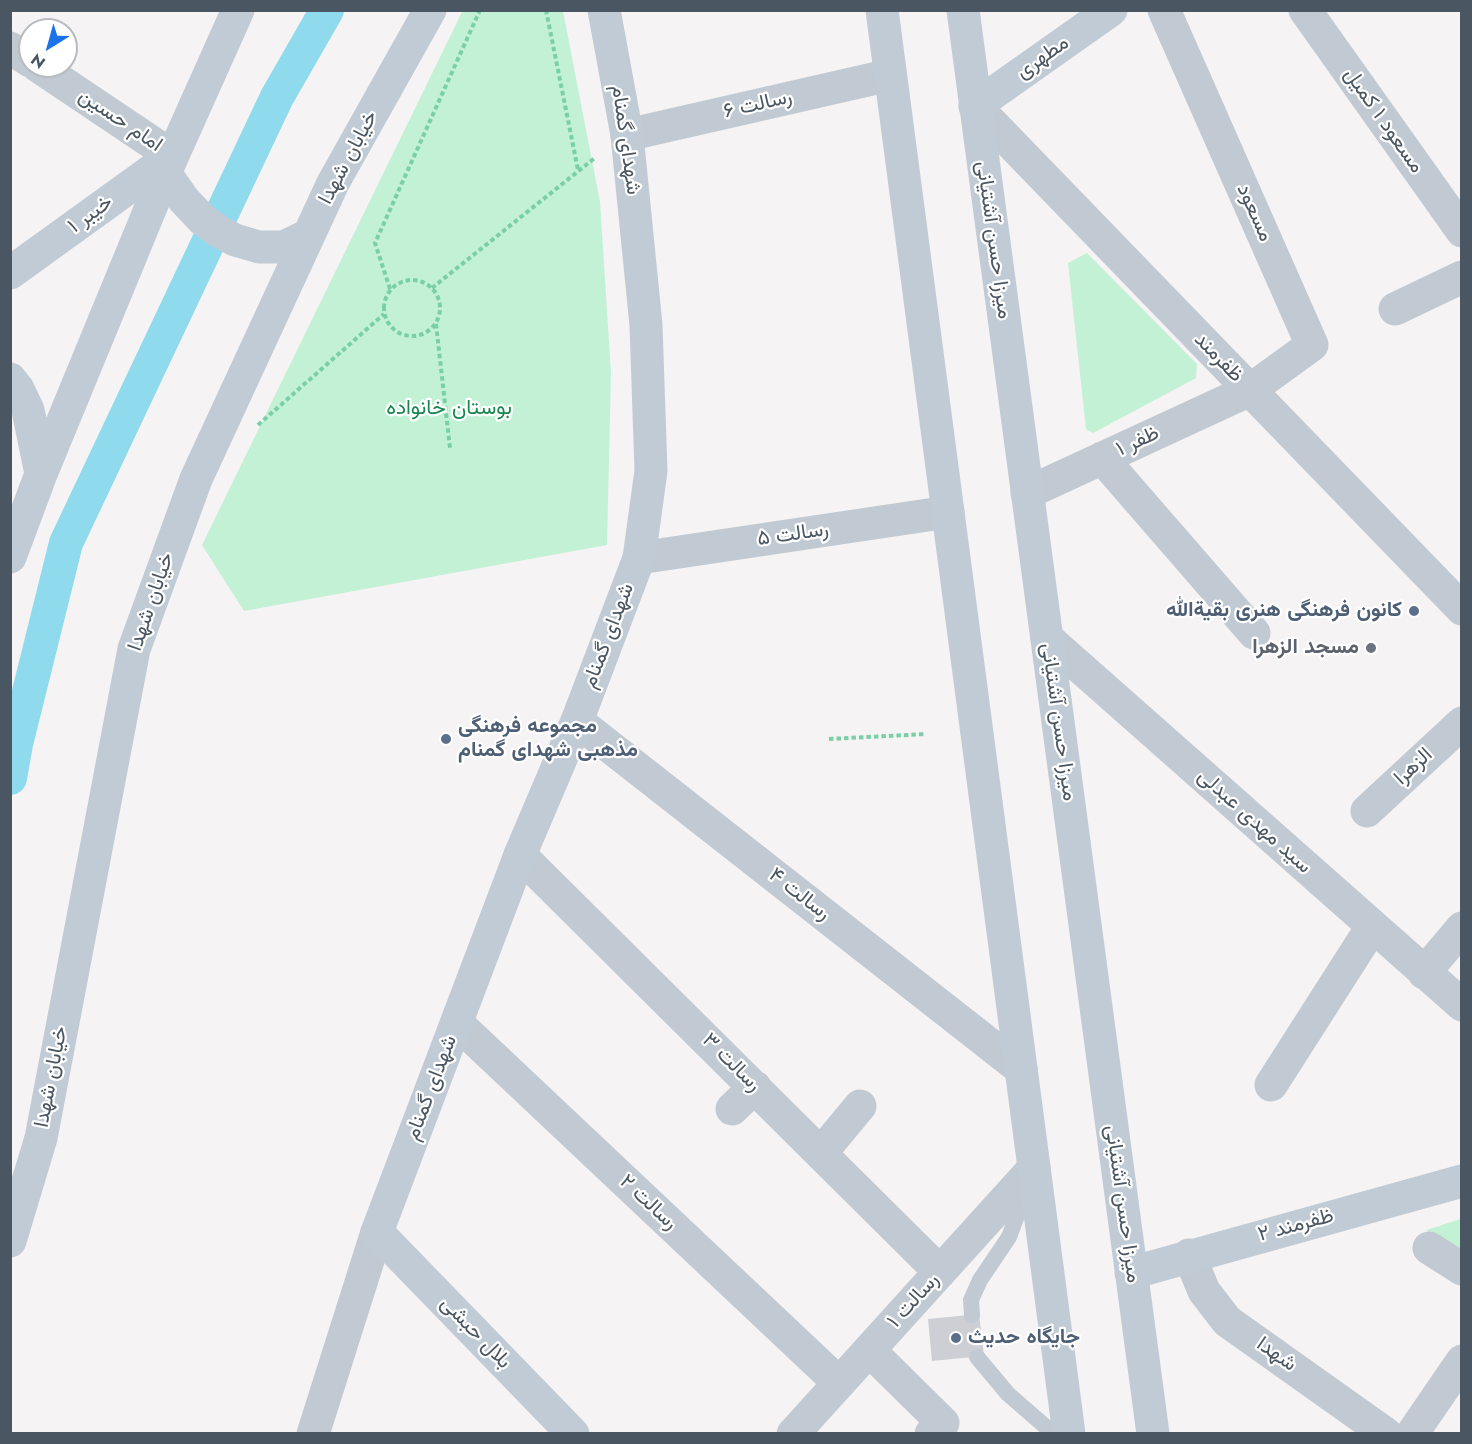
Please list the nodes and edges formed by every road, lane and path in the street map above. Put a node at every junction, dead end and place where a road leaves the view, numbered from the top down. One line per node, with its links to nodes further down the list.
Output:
1 (238, 10): 15 (main road)
2 (430, 10): 17 (main road, خیابان شهدا)
3 (480, 10): 21 (path)
4 (546, 10): 20 (path)
5 (604, 10): 14 (main road, شهدای گمنام)
6 (882, 10): 11 (main road)
7 (963, 10): 13 (main road, میرزا حسن آشتیانی)
8 (1111, 10): 13 (main road, مطهری)
9 (1164, 10): 26 (street, مسعود)
10 (1305, 10): 16 (street, مسعود ۱ کمیل)
11 (890, 75): 14 (street, رسالت ۶); 32 (main road)
12 (54, 78): 15 (street, امام حسین)
13 (975, 106): 26 (street, ظفرمند); 31 (main road, میرزا حسن آشتیانی)
14 (627, 135): 34 (main road, شهدای گمنام)
15 (168, 165): 17 (main road); 18 (main road, خیبر ۱); 30 (main road)
16 (1461, 231)
17 (309, 235): 56 (main road, خیابان شهدا)
18 (10, 273)
19 (1461, 277): 22 (street)
20 (432, 288): 21 (path); 24 (path)
21 (390, 289): 23 (path)
22 (1395, 309)
23 (384, 315): 24 (path); 27 (path)
24 (436, 324): 28 (path)
25 (10, 379): 30 (main road)
26 (1250, 390): 29 (street, ظفر ۱); 35 (street, ظفرمند)
27 (250, 432)
28 (450, 448)
29 (1102, 458): 31 (street, ظفر ۱); 36 (street)
30 (40, 474): 33 (main road)
31 (1027, 493): 37 (main road, میرزا حسن آشتیانی)
32 (948, 512): 34 (street, رسالت ۵); 49 (main road)
33 (10, 557)
34 (639, 558): 38 (main road, شهدای گمنام)
35 (1461, 609)
36 (1254, 633)
37 (1047, 638): 44 (street, سید مهدی عبدلی); 61 (main road, میرزا حسن آشتیانی)
38 (577, 721): 43 (main road, شهدای گمنام); 49 (street, رسالت ۴)
39 (1461, 723): 42 (street, الزهرا)
40 (926, 734): 41 (path)
41 (829, 740)
42 (1367, 811)
43 (520, 855): 48 (main road, شهدای گمنام); 52 (street, رسالت ۳)
44 (1372, 927): 46 (street, سید مهدی عبدلی); 50 (street)
45 (1461, 928): 46 (street)
46 (1424, 973): 47 (street, سید مهدی عبدلی)
47 (1461, 1005)
48 (457, 1023): 55 (main road, شهدای گمنام); 66 (street, رسالت ۲)
49 (1021, 1069): 53 (main road)
50 (1271, 1085)
51 (860, 1106): 52 (street)
52 (821, 1153): 60 (street, رسالت ۳)
53 (1034, 1168): 60 (street, رسالت ۱); 62 (lane); 72 (main road)
54 (1461, 1180): 58 (main road, ظفرمند ۲)
55 (377, 1232): 67 (street, شهدای گمنام); 68 (main road, بلال حبشی)
56 (10, 1241)
57 (1429, 1248): 59 (street)
58 (1189, 1255): 61 (main road, ظفرمند ۲); 74 (street, شهدا)
59 (1461, 1269)
60 (940, 1272): 63 (street, رسالت ۱)
61 (1131, 1273): 73 (main road, میرزا حسن آشتیانی)
62 (972, 1315)
63 (869, 1350): 66 (street, رسالت ۱); 70 (street)
64 (977, 1356): 71 (lane)
65 (1461, 1361): 75 (street)
66 (839, 1383): 69 (street, رسالت ۱)
67 (314, 1434)
68 (573, 1434)
69 (793, 1434)
70 (931, 1434)
71 (1054, 1434)
72 (1069, 1434)
73 (1153, 1434)
74 (1386, 1434)
75 (1412, 1434)

